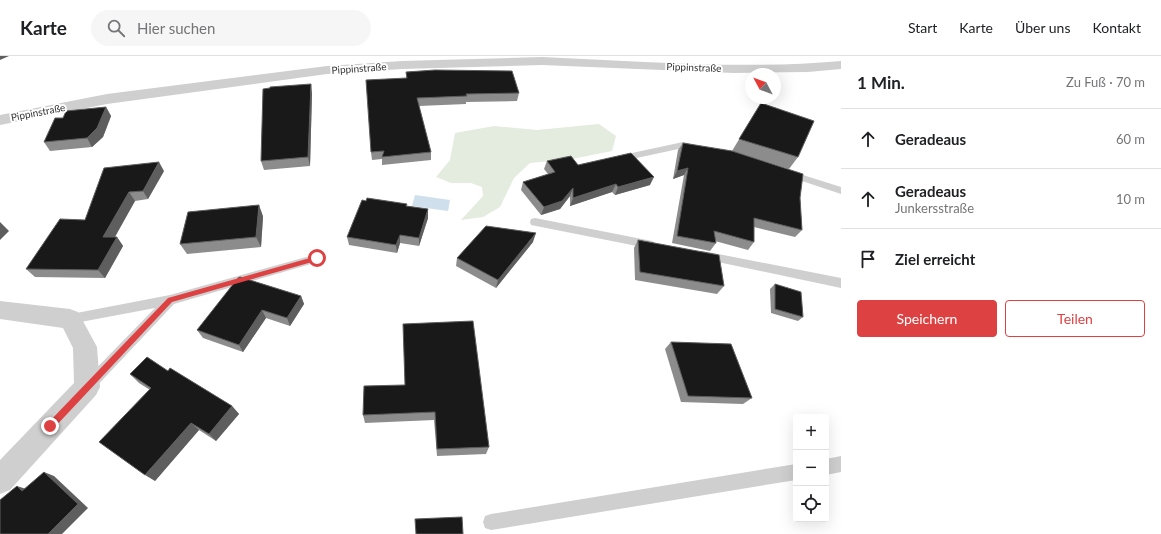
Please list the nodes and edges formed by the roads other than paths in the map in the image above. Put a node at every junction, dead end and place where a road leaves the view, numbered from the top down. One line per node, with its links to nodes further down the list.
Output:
1 (541, 58): 3 (street, Pippinstraße); 5 (street, Pippinstraße)
2 (841, 64): 3 (street, Pippinstraße)
3 (808, 68): 4 (street)
4 (841, 79)
5 (0, 120)
6 (706, 149): 7 (lane)
7 (608, 161)
8 (781, 172): 9 (lane)
9 (841, 191)
10 (535, 222): 11 (lane)
11 (661, 247)
12 (692, 253): 14 (lane)
13 (317, 258): 15 (lane)
14 (841, 283)
15 (170, 300): 17 (lane); 18 (lane)
16 (0, 310): 17 (street)
17 (70, 319): 18 (street)
18 (87, 387): 22 (street)
19 (841, 464): 20 (lane)
20 (829, 466)
21 (793, 472): 23 (lane)
22 (0, 480)
23 (491, 522)

